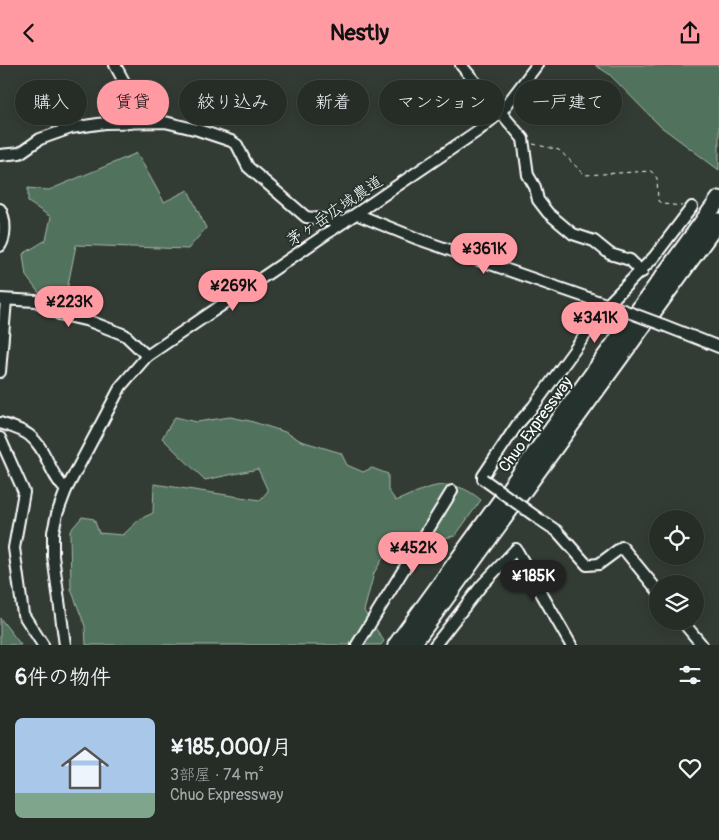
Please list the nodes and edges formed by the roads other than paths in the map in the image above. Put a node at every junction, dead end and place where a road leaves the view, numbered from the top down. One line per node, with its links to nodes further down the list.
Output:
1 (115, 65): 4 (street)
2 (461, 65): 5 (street)
3 (537, 65): 6 (street, 茅ヶ岳広域農道)
4 (123, 80)
5 (474, 80)
6 (504, 108)
7 (504, 116): 19 (street)
8 (169, 123): 17 (street)
9 (97, 124): 11 (street)
10 (483, 125): 15 (street, 茅ヶ岳広域農道)
11 (0, 155)
12 (719, 199): 34 (highway, Chuo Expressway)
13 (692, 207): 19 (street)
14 (0, 209): 18 (street)
15 (356, 214): 17 (street, 茅ヶ岳広域農道); 21 (street)
16 (719, 221): 35 (highway, Chuo Expressway)
17 (344, 222): 23 (street, 茅ヶ岳広域農道)
18 (0, 246)
19 (642, 272): 21 (street)
20 (3, 299): 23 (street); 24 (street)
21 (607, 305): 22 (street, bridge); 29 (street, bridge)
22 (719, 347)
23 (147, 356): 27 (street, 茅ヶ岳広域農道)
24 (0, 372)
25 (0, 423): 27 (street)
26 (0, 437): 31 (street)
27 (66, 490): 32 (street, 茅ヶ岳広域農道)
28 (452, 491): 33 (street)
29 (649, 580)
30 (690, 630): 38 (street)
31 (43, 645)
32 (65, 645)
33 (357, 645)
34 (396, 645)
35 (412, 645)
36 (435, 645): 37 (street)
37 (571, 645)
38 (702, 645)

